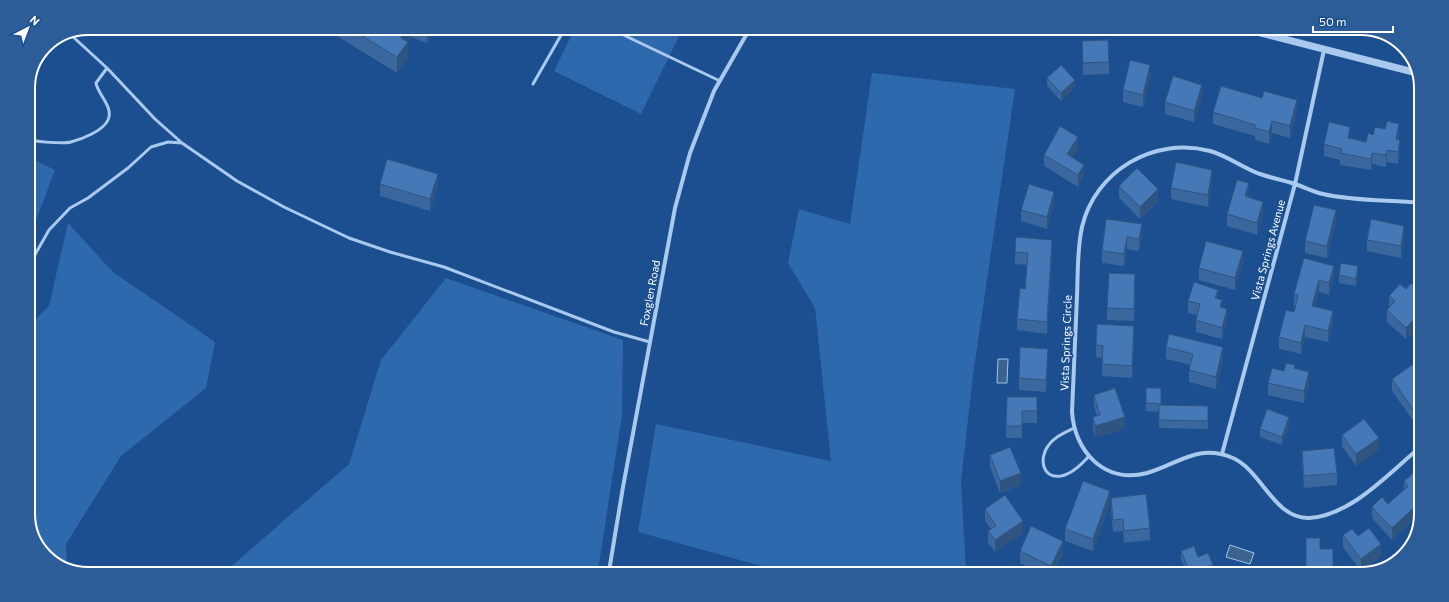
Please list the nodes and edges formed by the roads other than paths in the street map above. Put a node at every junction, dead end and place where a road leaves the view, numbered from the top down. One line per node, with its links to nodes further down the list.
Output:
1 (561, 35): 10 (lane)
2 (623, 35): 9 (lane)
3 (746, 35): 9 (street, Foxglen Road)
4 (1268, 35): 6 (street)
5 (73, 37): 7 (lane)
6 (1324, 50): 8 (street); 13 (street, Vista Springs Avenue)
7 (106, 68): 11 (lane); 12 (lane)
8 (1411, 72)
9 (720, 81): 16 (street, Foxglen Road)
10 (533, 84)
11 (35, 140)
12 (182, 143): 15 (lane); 16 (lane)
13 (1295, 184): 14 (street, Vista Springs Circle); 17 (street, Vista Springs Circle); 19 (street, Vista Springs Avenue)
14 (1414, 203)
15 (35, 255)
16 (650, 342): 21 (street, Foxglen Road)
17 (1074, 428): 20 (street, Vista Springs Circle); 20 (lane)
18 (1414, 452): 19 (street, Vista Springs Circle)
19 (1222, 454): 20 (street, Vista Springs Circle)
20 (1089, 456)
21 (610, 567)

